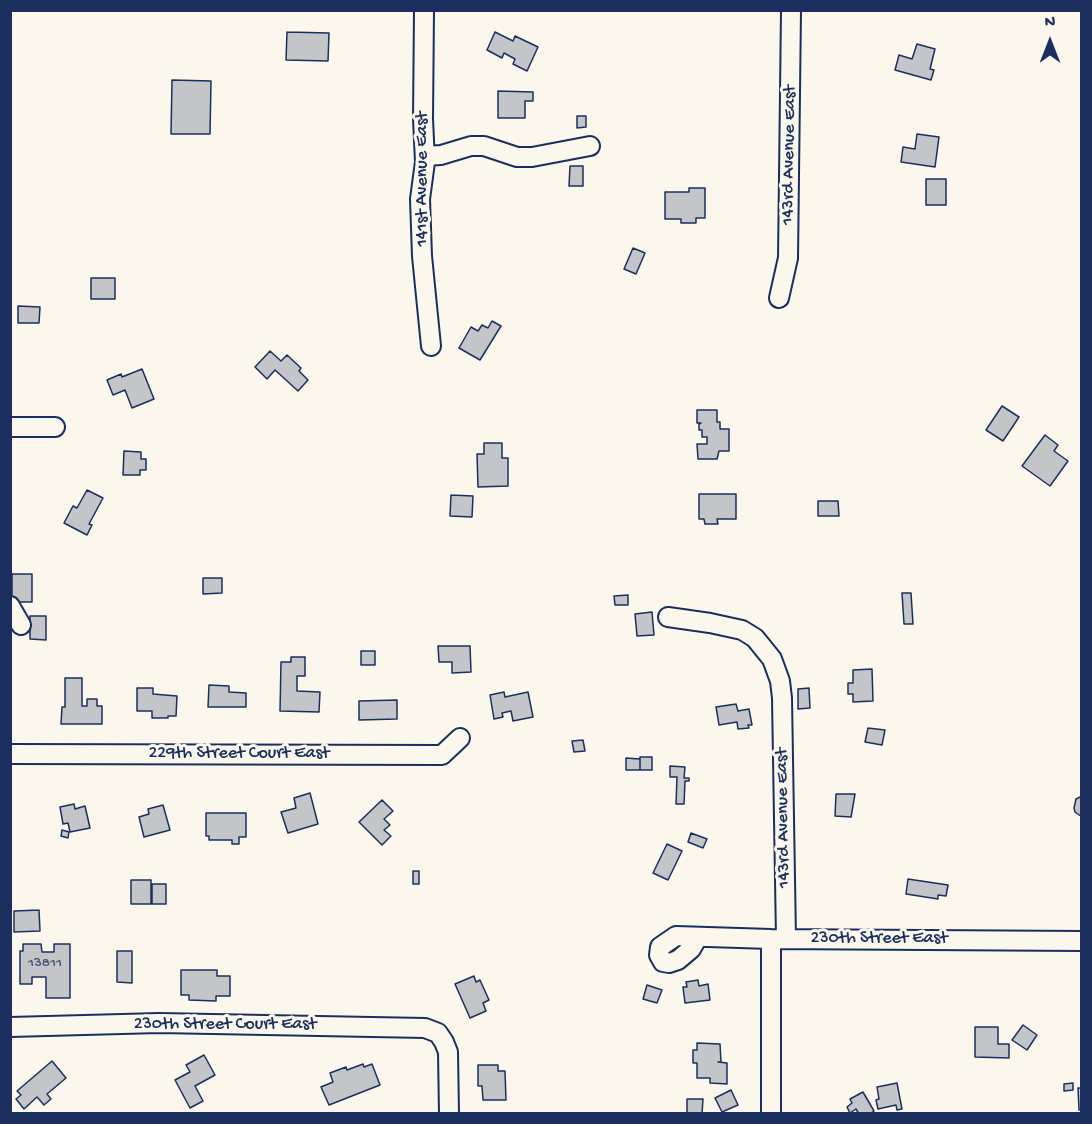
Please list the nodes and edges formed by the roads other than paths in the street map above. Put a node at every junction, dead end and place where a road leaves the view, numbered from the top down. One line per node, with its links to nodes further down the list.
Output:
1 (424, 10): 4 (street, 141st Avenue East)
2 (791, 10): 5 (street, 143rd Avenue East)
3 (590, 146): 4 (street)
4 (425, 156): 6 (street, 141st Avenue East)
5 (779, 298)
6 (431, 346)
7 (10, 427): 8 (street)
8 (55, 427)
9 (10, 606): 11 (street)
10 (668, 617): 15 (street, 143rd Avenue East)
11 (21, 625)
12 (460, 738): 13 (street, 229th Street Court East)
13 (10, 754)
14 (698, 937): 14 (street, 230th Street East); 15 (street, 230th Street East)
15 (778, 939): 16 (street, 230th Street East); 19 (street, 143rd Avenue East)
16 (1082, 941)
17 (10, 1027): 18 (street, 230th Street Court East)
18 (449, 1113)
19 (771, 1113)

